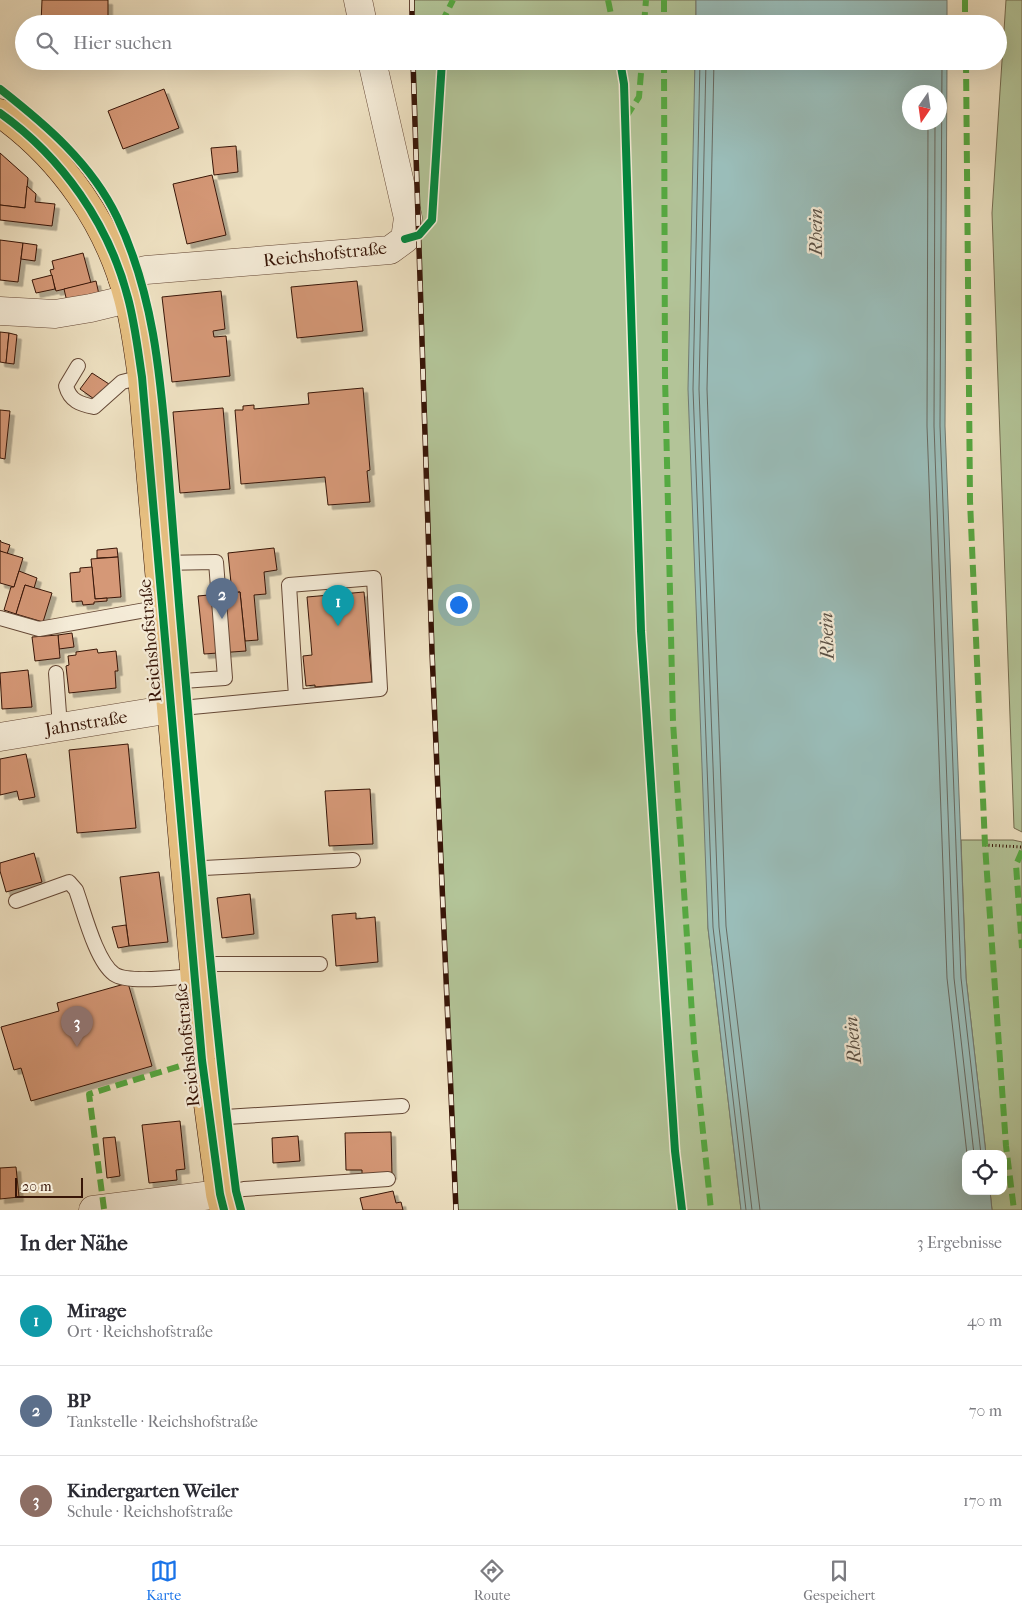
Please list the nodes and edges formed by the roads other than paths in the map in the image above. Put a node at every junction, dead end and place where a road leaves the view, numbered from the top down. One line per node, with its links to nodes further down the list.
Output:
1 (358, 0): 2 (street)
2 (361, 15)
3 (374, 70): 5 (street, Reichshofstraße)
4 (0, 113): 5 (main road, Reichshofstraße)
5 (125, 288): 6 (street); 8 (main road, Reichshofstraße)
6 (0, 311)
7 (78, 366): 8 (lane)
8 (142, 377): 9 (main road, Reichshofstraße)
9 (159, 563): 10 (main road, Reichshofstraße); 13 (lane)
10 (162, 607): 11 (lane); 13 (main road, Reichshofstraße)
11 (0, 618)
12 (56, 673): 16 (lane)
13 (169, 682): 15 (main road, Reichshofstraße)
14 (296, 697): 14 (lane, Reichshofstraße); 15 (lane, Reichshofstraße)
15 (171, 709): 16 (street, Jahnstraße); 19 (main road, Reichshofstraße)
16 (60, 728): 17 (street, Jahnstraße)
17 (0, 737)
18 (353, 860): 19 (lane)
19 (185, 869): 22 (main road, Reichshofstraße)
20 (16, 901): 22 (lane)
21 (320, 964): 22 (lane)
22 (194, 970): 24 (main road, Reichshofstraße)
23 (402, 1106): 24 (lane)
24 (210, 1118): 26 (main road, Reichshofstraße)
25 (388, 1179): 26 (lane)
26 (222, 1202): 27 (street)
27 (93, 1210)

